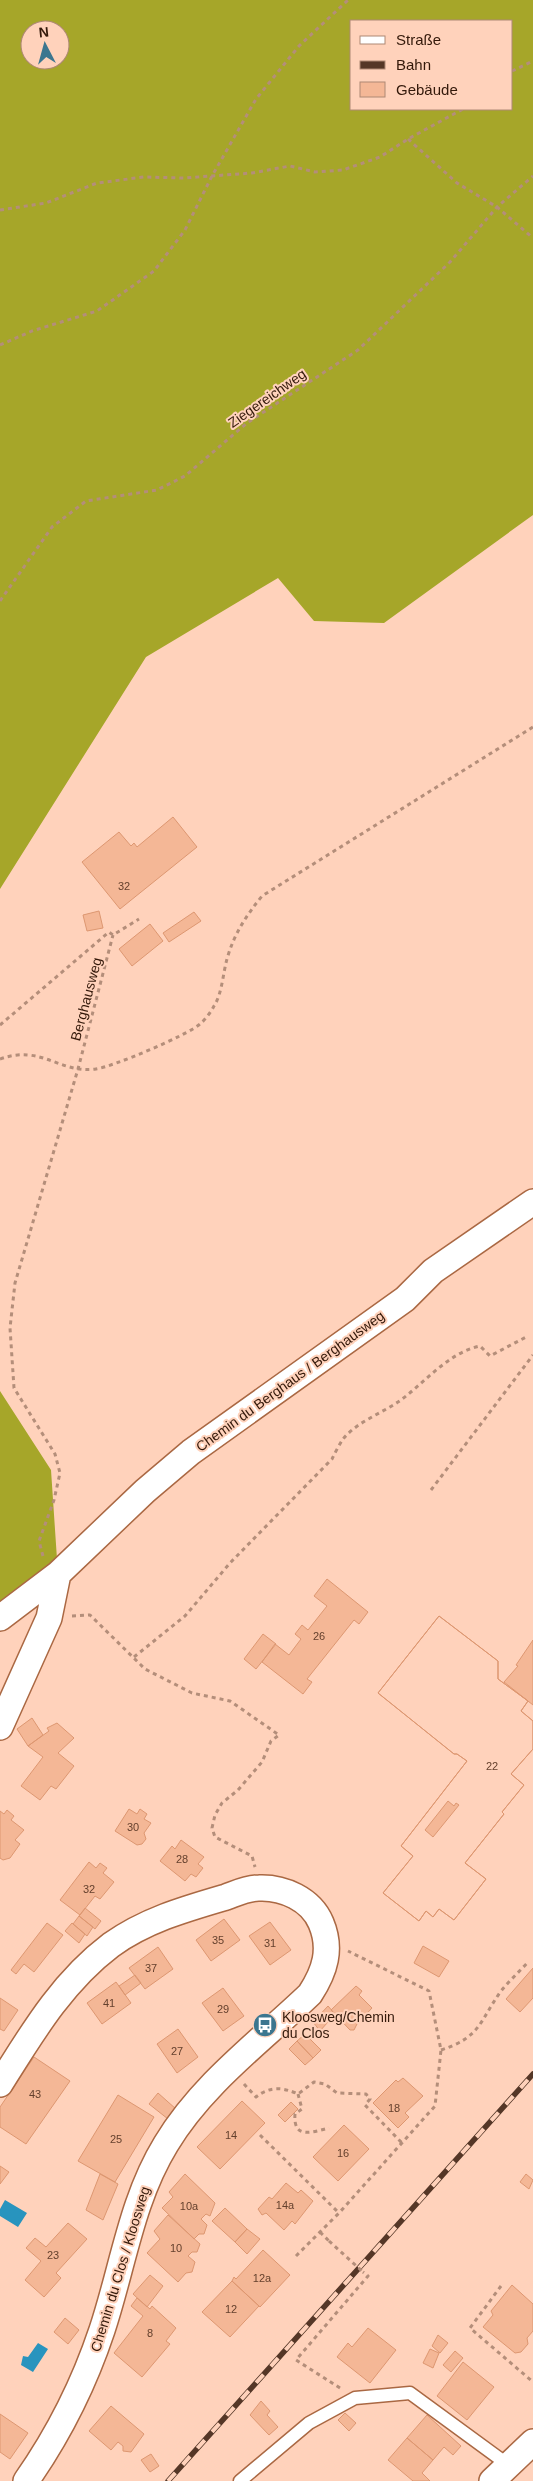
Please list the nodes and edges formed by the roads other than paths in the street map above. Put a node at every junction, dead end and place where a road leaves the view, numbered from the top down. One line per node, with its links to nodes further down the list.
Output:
1 (533, 1202): 2 (street, Chemin du Berghaus / Berghausweg)
2 (58, 1574): 3 (street, Chemin du Berghaus / Berghausweg); 4 (street)
3 (0, 1618)
4 (0, 1727)
5 (0, 2084): 8 (street, Chemin du Clos / Kloosweg)
6 (533, 2442): 7 (street)
7 (500, 2472): 9 (lane)
8 (26, 2481)
9 (240, 2481)

